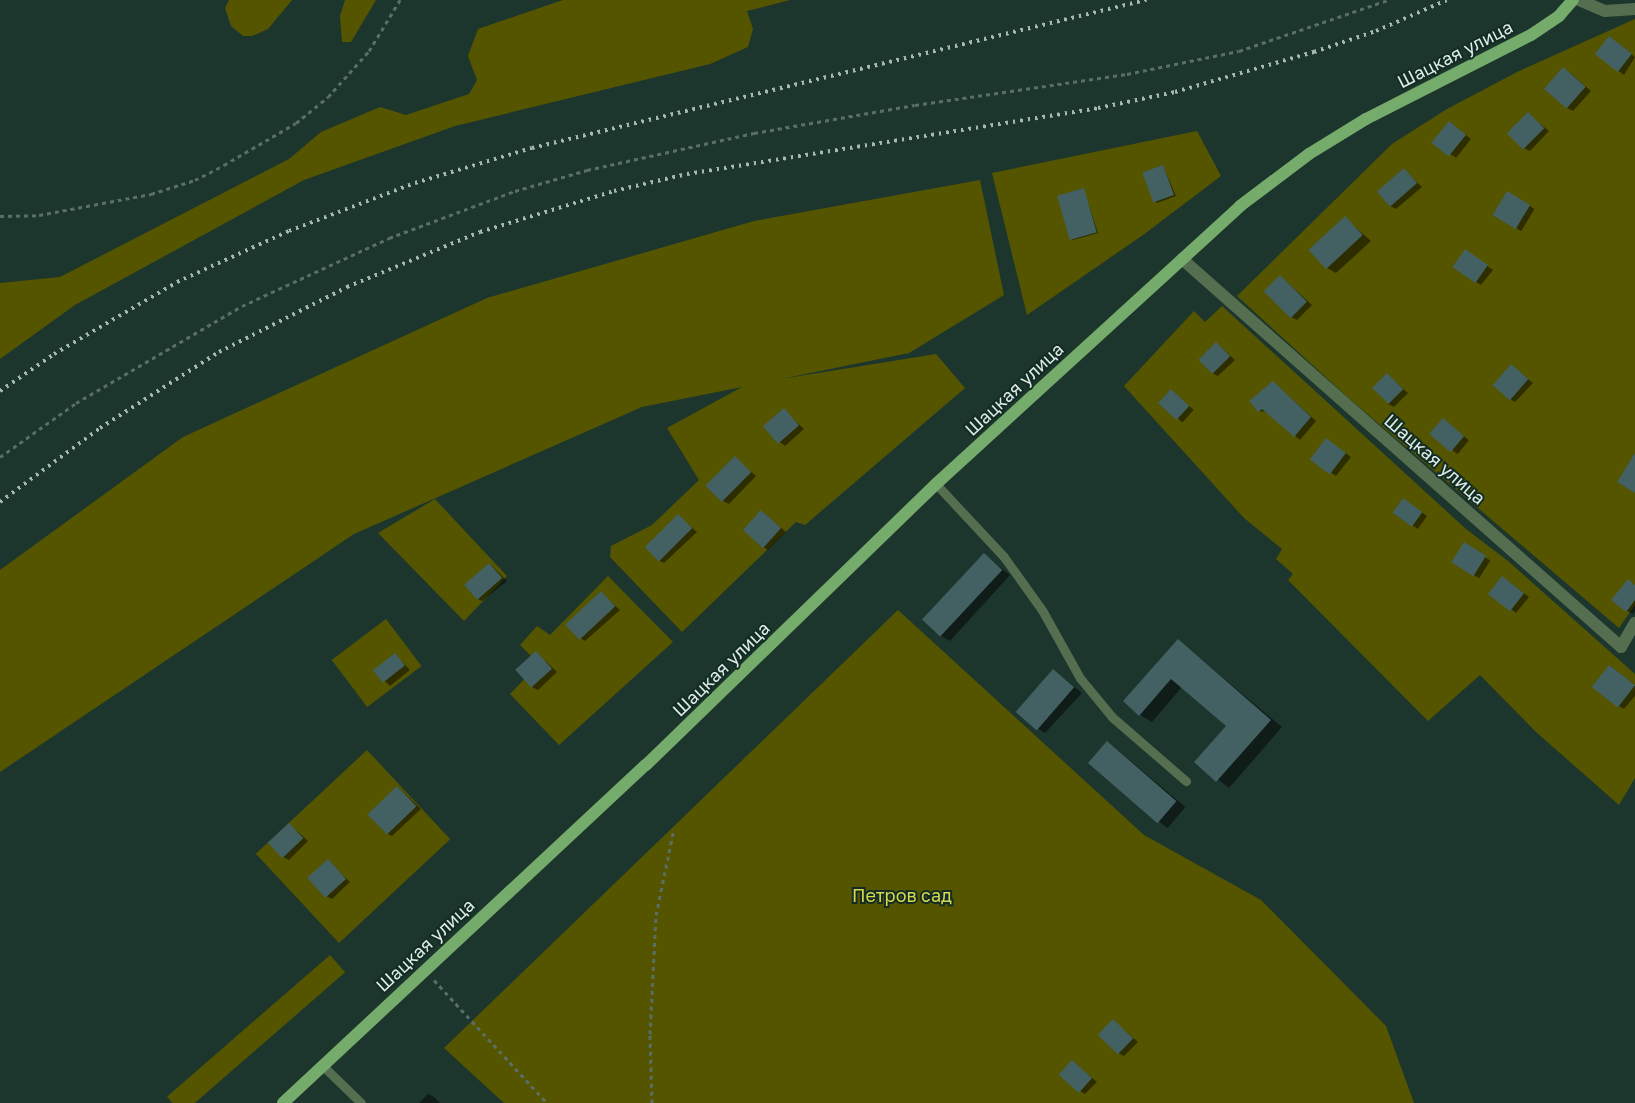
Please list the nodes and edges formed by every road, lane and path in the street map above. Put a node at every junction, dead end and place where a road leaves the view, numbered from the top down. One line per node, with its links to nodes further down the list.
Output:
1 (400, 0): 6 (path)
2 (1388, 0): 8 (path)
3 (1573, 0): 7 (main road, Шацкая улица)
4 (1579, 0): 5 (street)
5 (1635, 9)
6 (0, 216)
7 (1182, 259): 9 (main road, Шацкая улица); 10 (street, Шацкая улица)
8 (0, 457)
9 (936, 484): 11 (lane); 13 (main road, Шацкая улица)
10 (1635, 623)
11 (1186, 781)
12 (674, 829): 18 (path)
13 (425, 969): 14 (main road, Шацкая улица); 17 (path)
14 (323, 1066): 15 (main road, Шацкая улица); 16 (lane)
15 (284, 1103)
16 (361, 1103)
17 (547, 1103)
18 (652, 1103)

